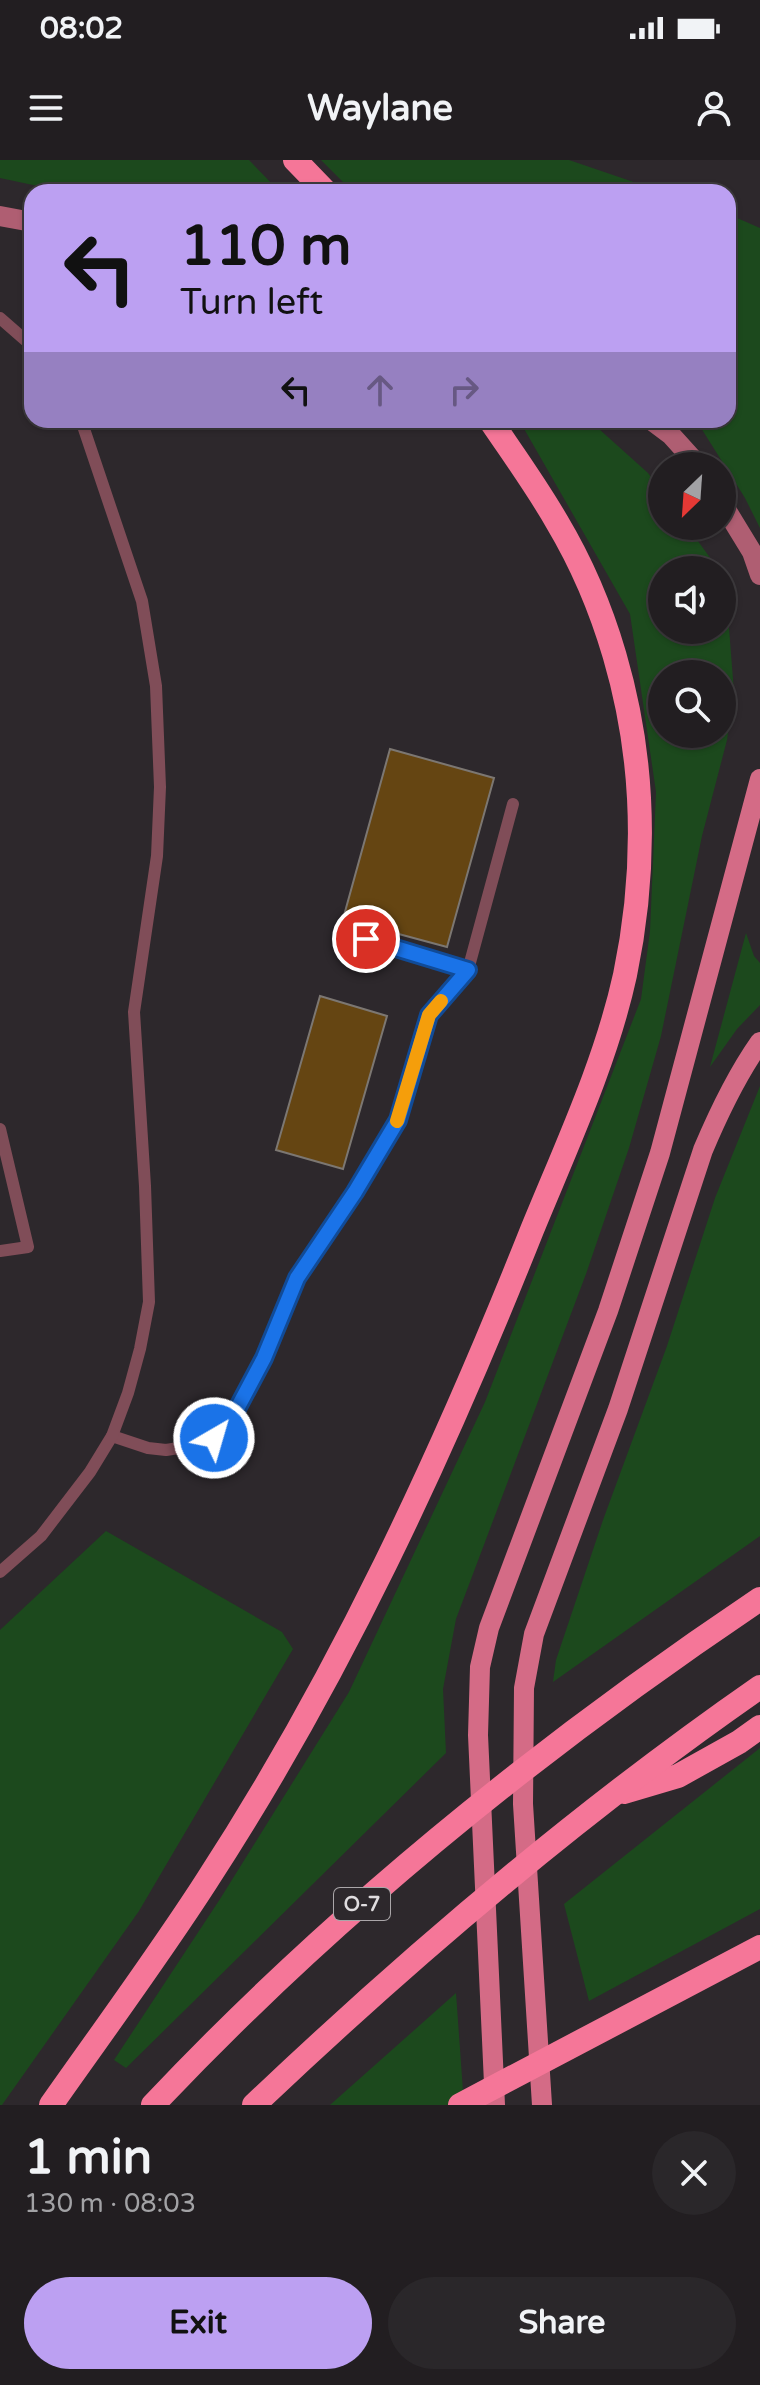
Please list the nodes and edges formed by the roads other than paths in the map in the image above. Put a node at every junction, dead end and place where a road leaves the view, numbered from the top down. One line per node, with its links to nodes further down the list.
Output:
1 (295, 160): 2 (highway)
2 (318, 184)
3 (0, 216): 4 (main road)
4 (24, 220)
5 (0, 318): 6 (lane)
6 (24, 339)
7 (84, 428): 20 (lane)
8 (495, 428): 27 (highway)
9 (662, 428): 10 (main road)
10 (686, 452)
11 (736, 526): 12 (main road)
12 (760, 575)
13 (760, 779): 31 (main road)
14 (513, 804): 16 (lane)
15 (366, 939): 16 (lane)
16 (468, 970): 20 (lane)
17 (760, 1042): 32 (main road)
18 (0, 1129): 19 (lane)
19 (0, 1251)
20 (112, 1436): 21 (lane)
21 (0, 1572)
22 (760, 1599): 28 (highway, O-7)
23 (760, 1687): 25 (highway)
24 (760, 1727): 25 (highway)
25 (610, 1796): 29 (highway)
26 (760, 1947): 30 (highway)
27 (51, 2105)
28 (153, 2105)
29 (254, 2105)
30 (460, 2105)
31 (495, 2105)
32 (542, 2105)

